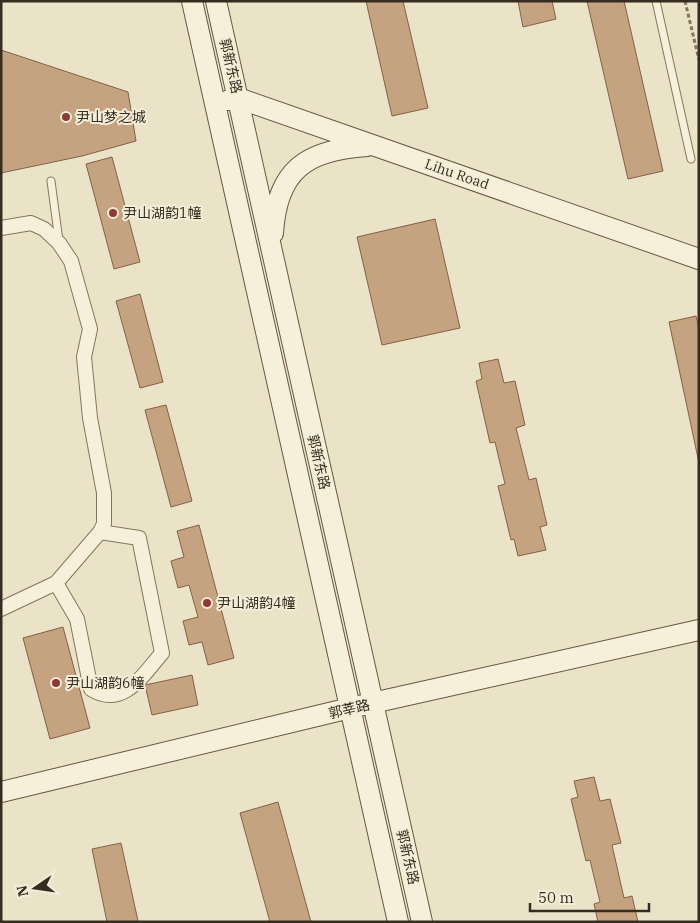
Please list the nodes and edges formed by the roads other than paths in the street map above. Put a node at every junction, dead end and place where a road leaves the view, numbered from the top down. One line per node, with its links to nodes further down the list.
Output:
1 (192, 1): 5 (main road, 郭新东路)
2 (216, 1): 4 (main road, 郭新东路)
3 (656, 1): 7 (lane)
4 (238, 98): 5 (main road); 6 (main road, Lihu Road); 11 (main road, 郭新东路)
5 (215, 103): 18 (main road, 郭新东路)
6 (374, 145): 11 (main road); 12 (main road, Lihu Road)
7 (691, 158)
8 (51, 181): 10 (lane)
9 (1, 228): 10 (street)
10 (59, 244): 13 (street)
11 (272, 252): 17 (main road, 郭新东路)
12 (699, 259)
13 (100, 532): 14 (street); 14 (street)
14 (56, 583): 15 (street)
15 (1, 609)
16 (699, 630): 17 (main road, 郭莘路)
17 (373, 703): 18 (main road, 郭莘路); 21 (main road, 郭新东路)
18 (350, 708): 19 (main road, 郭莘路); 20 (main road, 郭新东路)
19 (1, 792)
20 (398, 922)
21 (422, 922)

